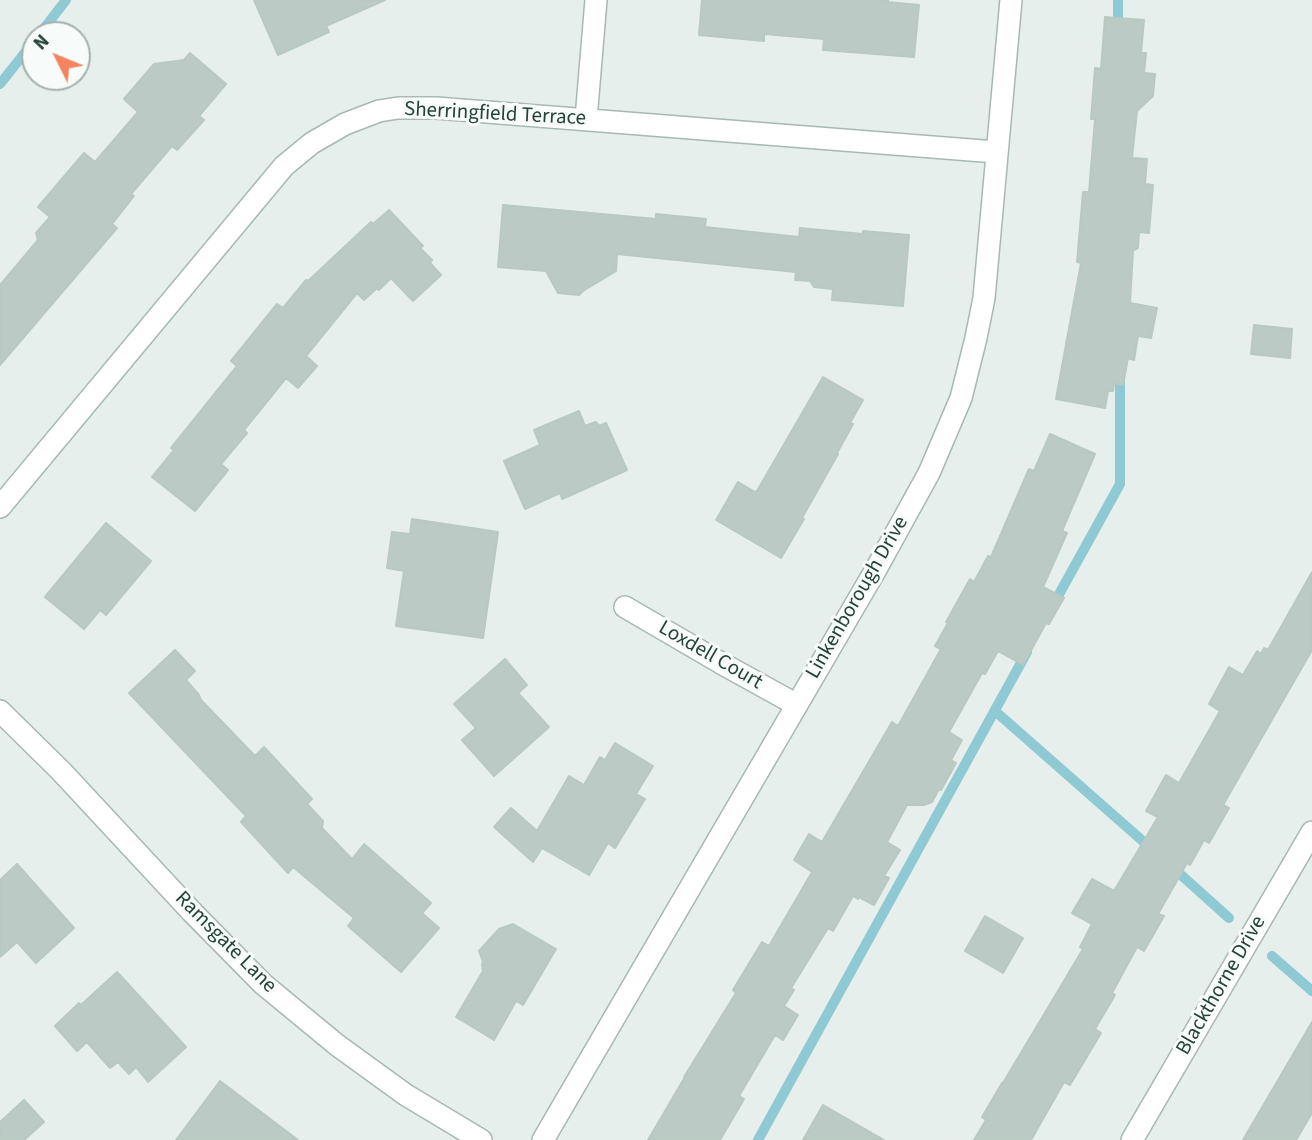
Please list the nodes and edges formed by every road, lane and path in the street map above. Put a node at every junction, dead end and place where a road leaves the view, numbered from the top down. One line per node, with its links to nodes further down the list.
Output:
1 (596, 0): 3 (street)
2 (1011, 0): 4 (street, Linkenborough Drive)
3 (586, 119): 4 (street, Sherringfield Terrace); 5 (street, Sherringfield Terrace)
4 (996, 152): 7 (street, Linkenborough Drive)
5 (0, 507)
6 (625, 607): 7 (street, Loxdell Court)
7 (797, 705): 11 (street, Linkenborough Drive)
8 (0, 711): 10 (street, Ramsgate Lane)
9 (1312, 832): 12 (street, Blackthorne Drive)
10 (481, 1140)
11 (543, 1140)
12 (1132, 1140)

